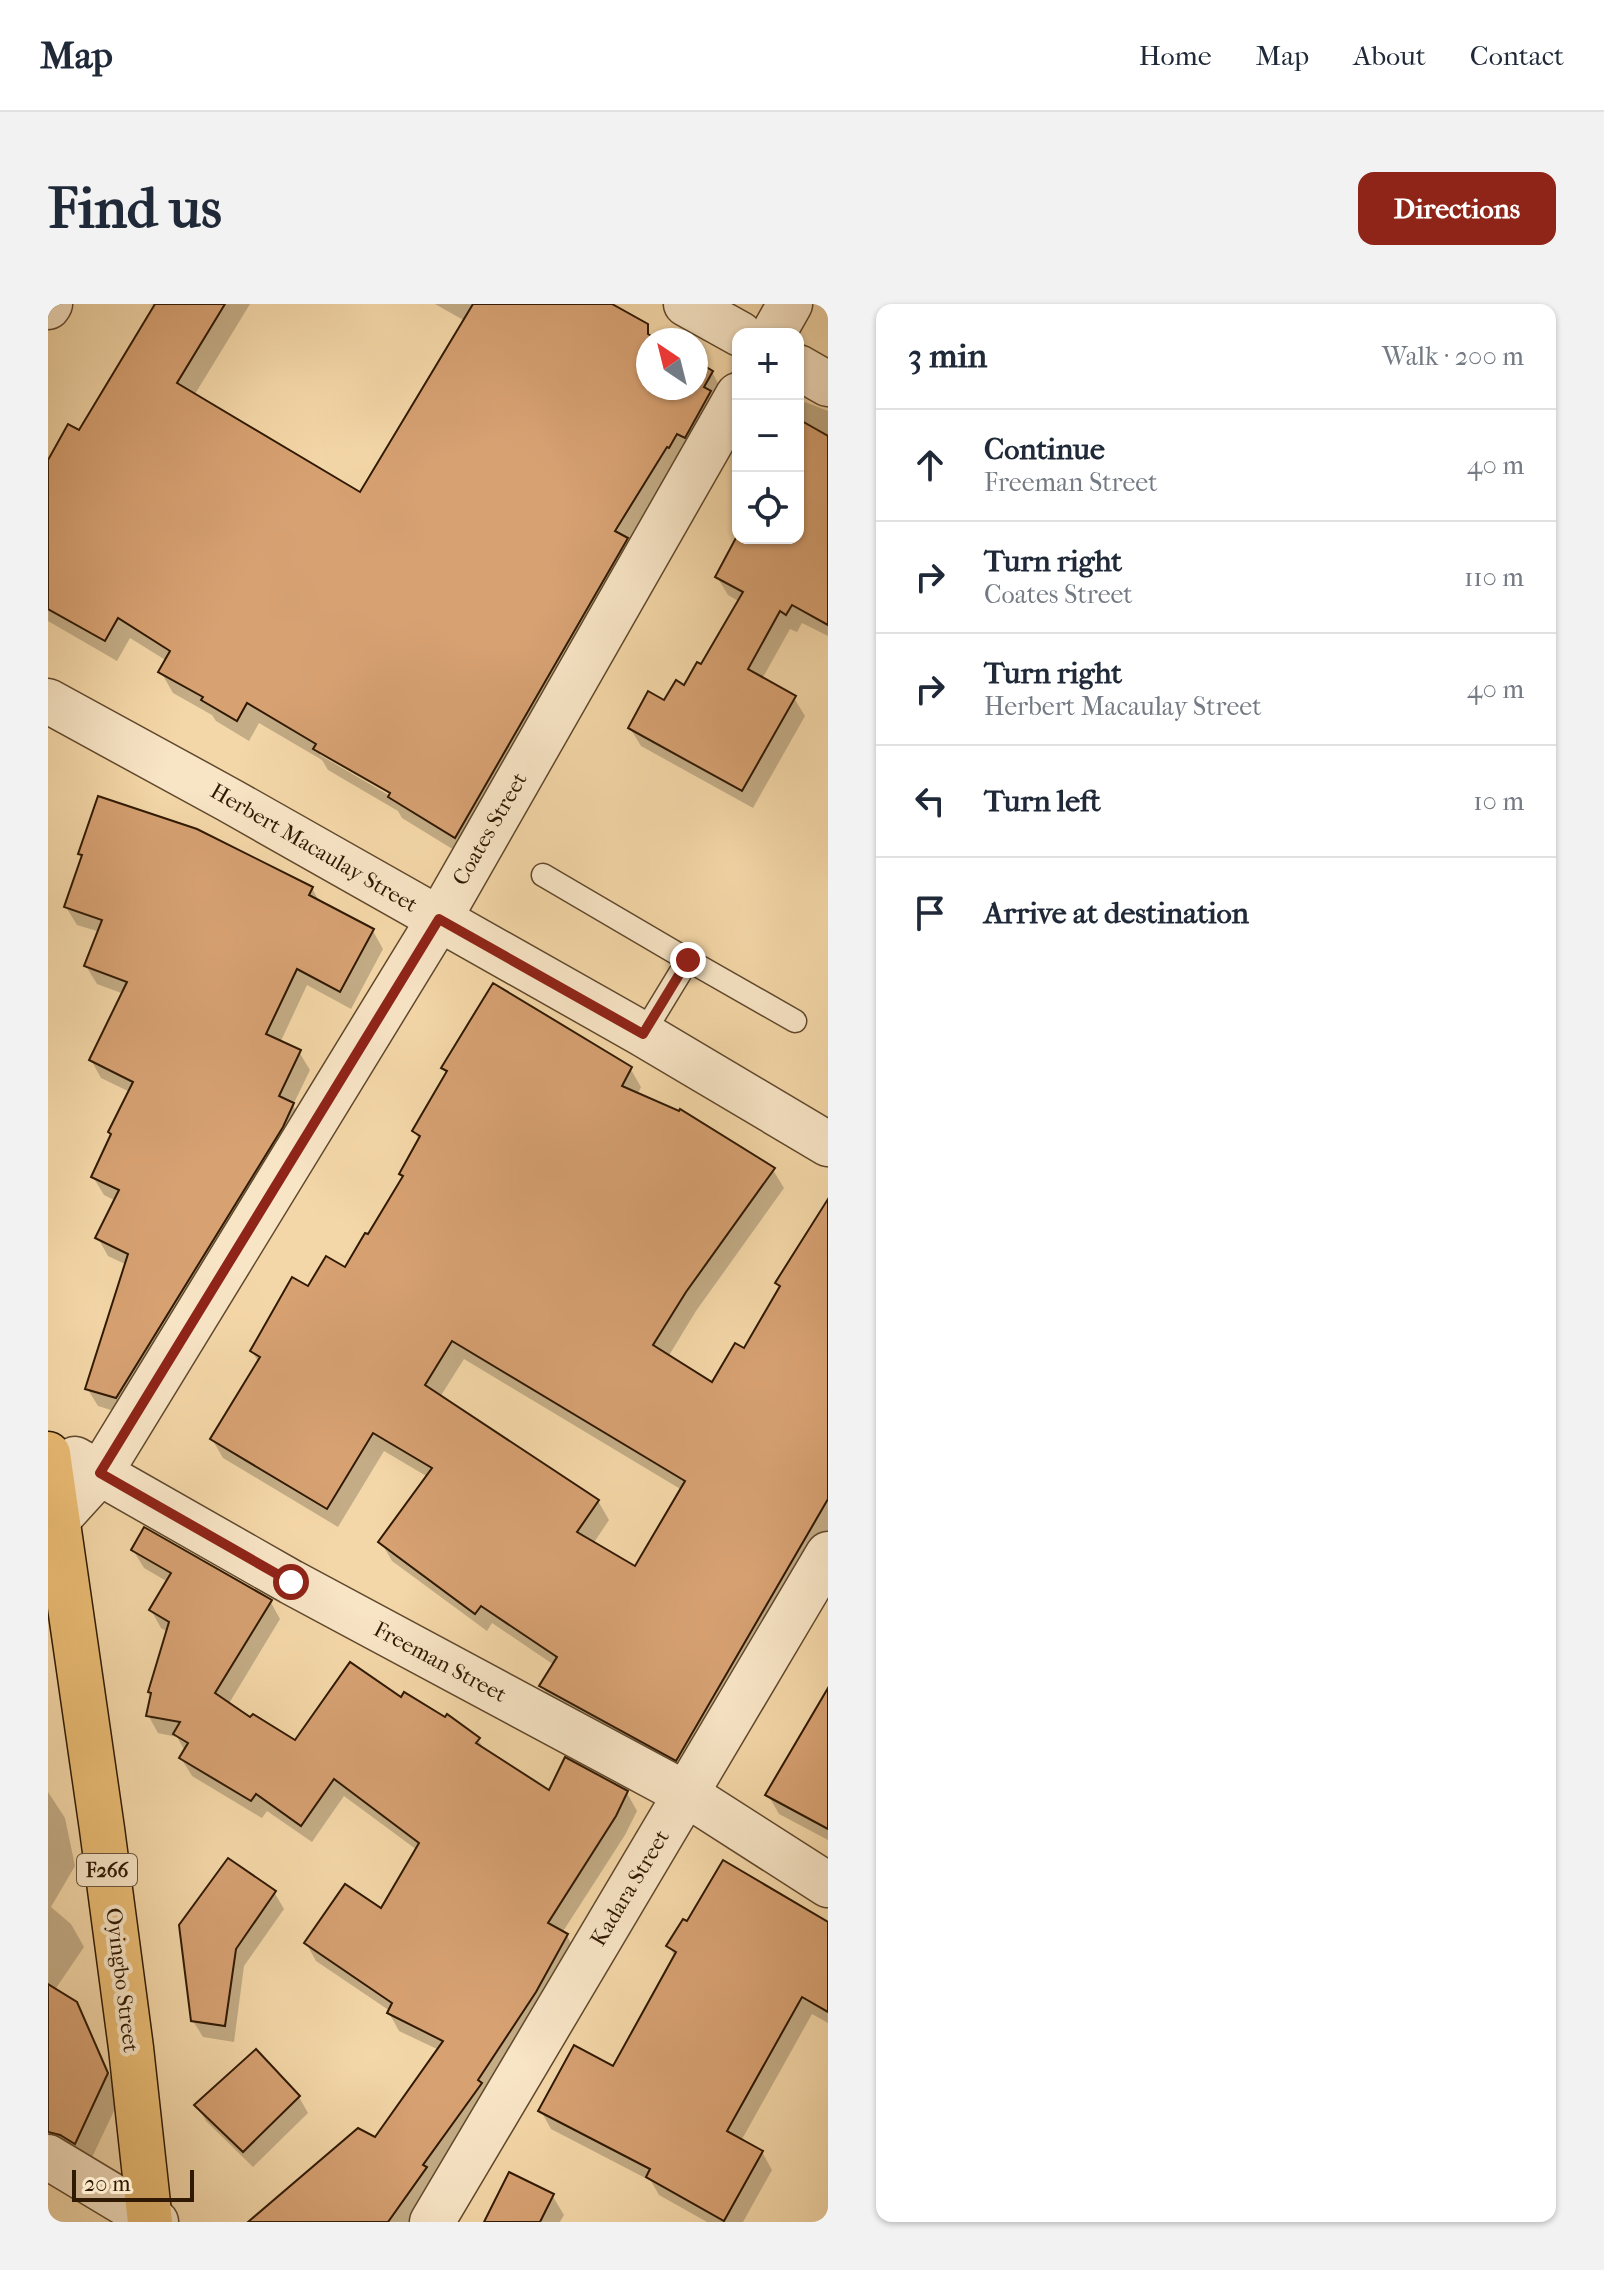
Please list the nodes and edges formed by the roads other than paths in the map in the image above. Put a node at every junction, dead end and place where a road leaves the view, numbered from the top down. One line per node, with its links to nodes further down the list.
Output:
1 (686, 304): 4 (street)
2 (790, 304): 3 (street)
3 (776, 328)
4 (732, 330)
5 (804, 370): 6 (street)
6 (828, 384)
7 (735, 400): 10 (street, Coates Street)
8 (48, 701): 10 (street, Herbert Macaulay Street)
9 (543, 875): 11 (lane)
10 (439, 919): 13 (street, Herbert Macaulay Street); 17 (street, Coates Street)
11 (688, 960): 12 (lane); 13 (lane)
12 (795, 1021)
13 (643, 1034): 14 (street, Herbert Macaulay Street)
14 (828, 1144)
15 (48, 1444): 17 (street, Freeman Street)
16 (48, 1454): 18 (highway, Oyingbo Street / F266)
17 (100, 1473): 18 (street, Coates Street); 20 (street, Freeman Street)
18 (53, 1528): 23 (highway, Oyingbo Street / F266)
19 (828, 1554): 20 (street, Kadara Street)
20 (686, 1794): 21 (street, Freeman Street); 24 (street, Kadara Street)
21 (828, 1885)
22 (48, 2157): 23 (street)
23 (152, 2220)
24 (432, 2222)

